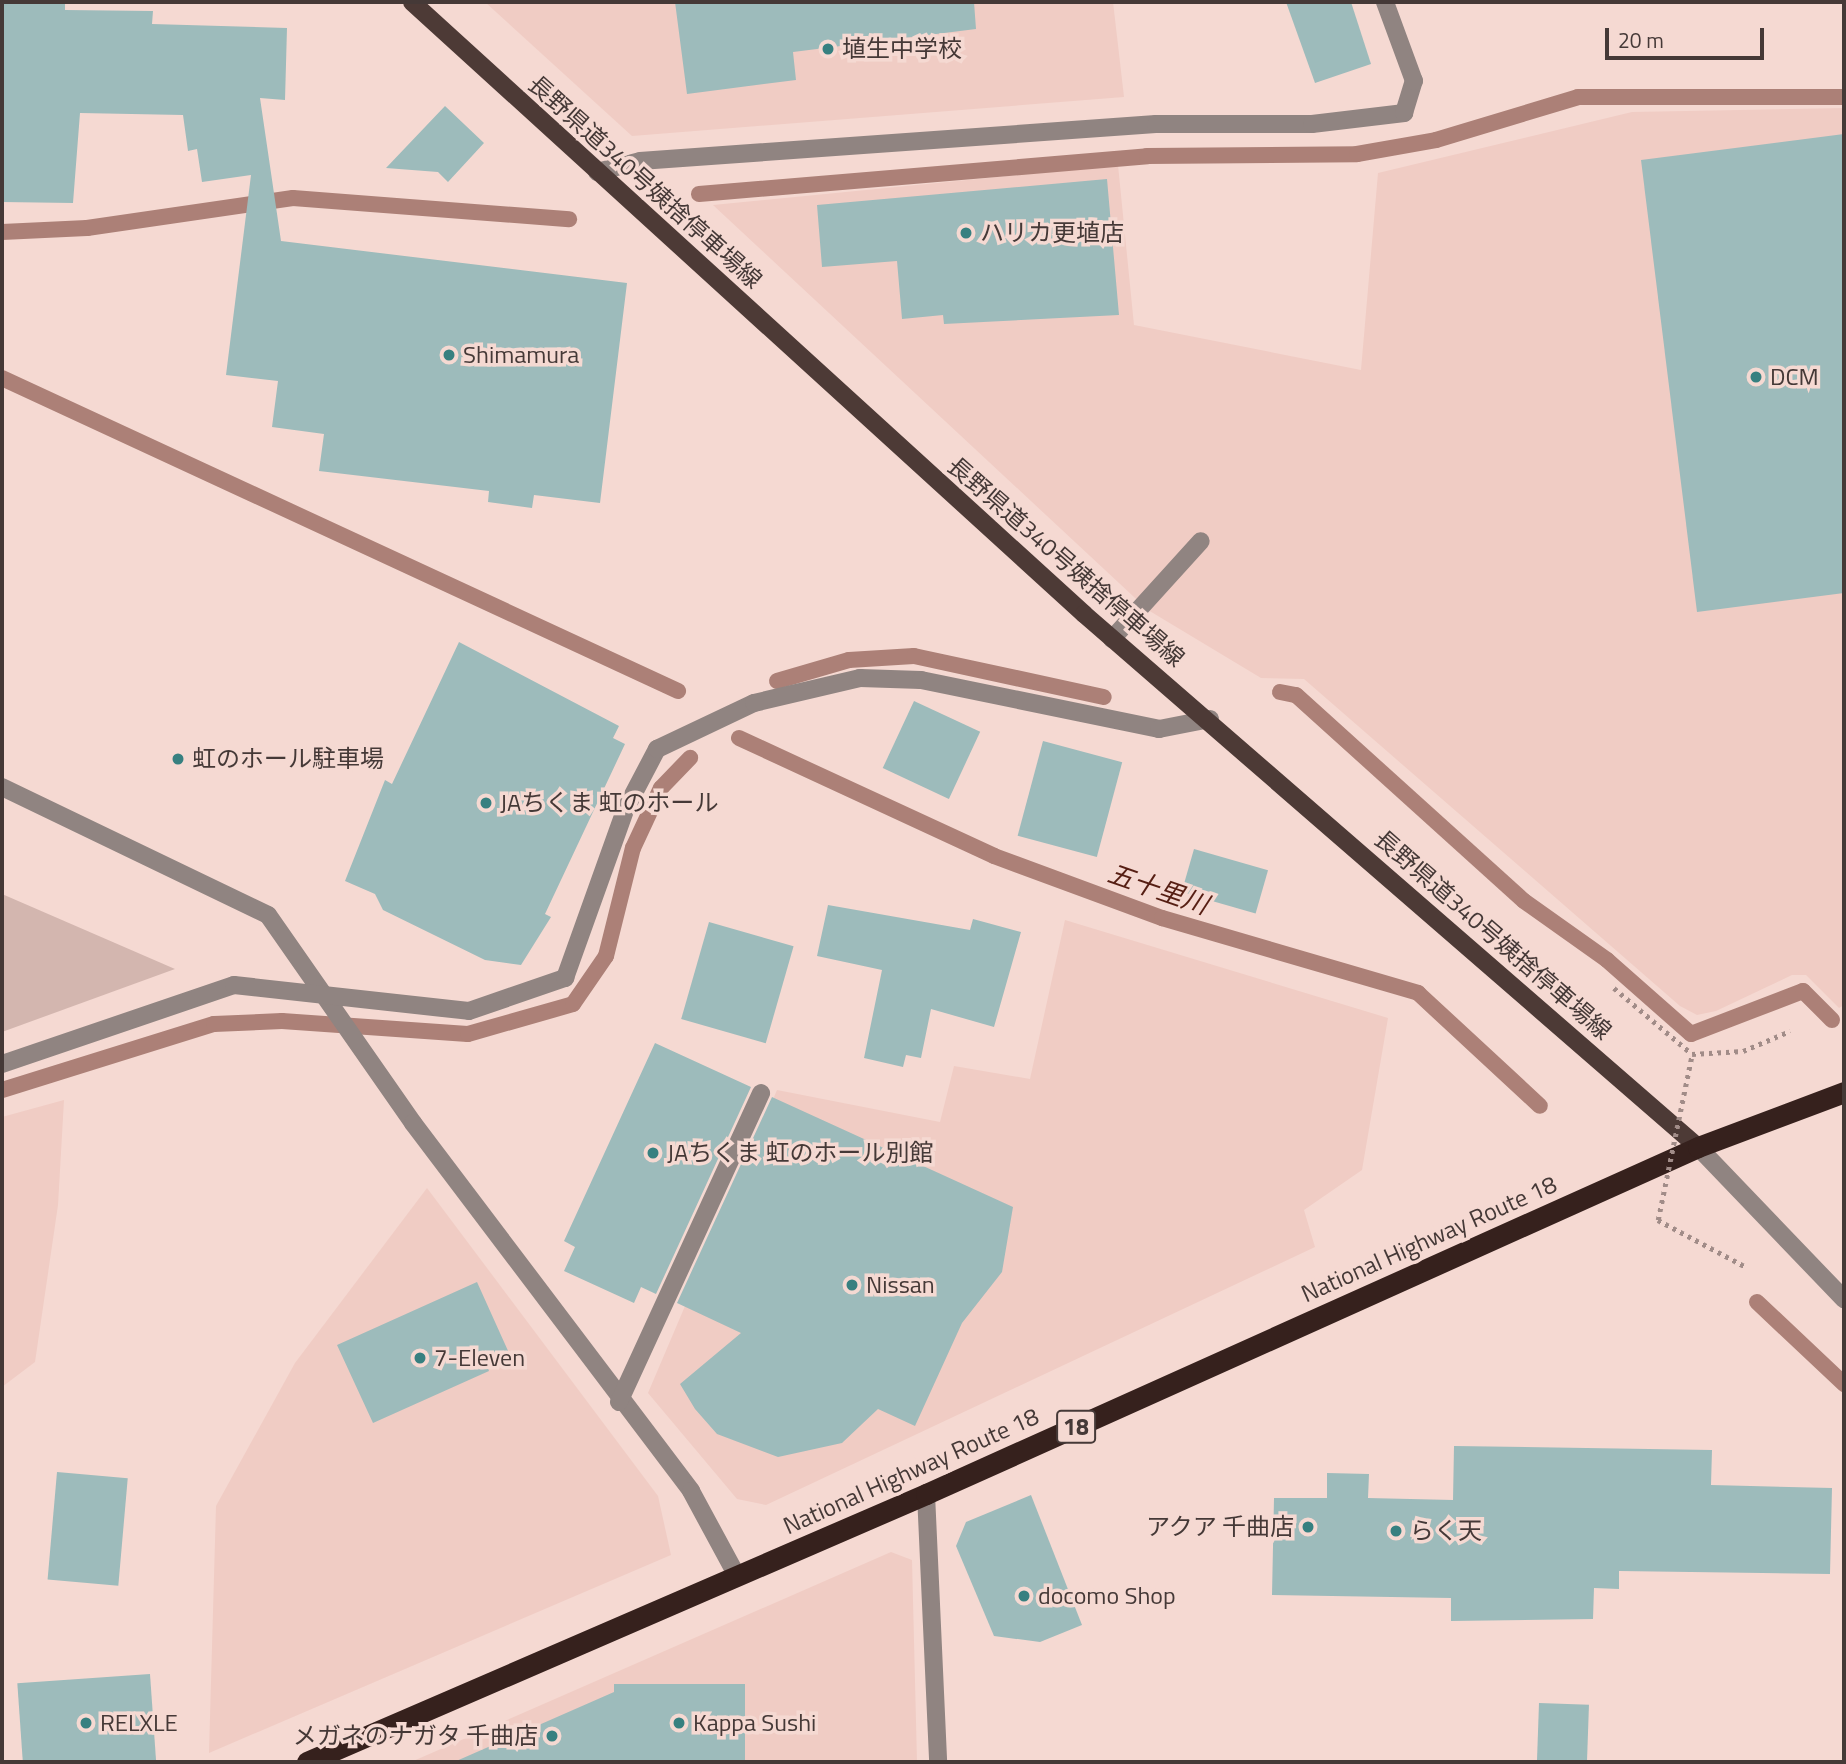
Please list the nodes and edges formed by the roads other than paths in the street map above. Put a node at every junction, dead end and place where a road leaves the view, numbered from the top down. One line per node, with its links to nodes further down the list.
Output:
1 (412, 2): 3 (main road, 長野県道340号姨捨停車場線)
2 (1385, 2): 3 (street)
3 (597, 172): 5 (main road, 長野県道340号姨捨停車場線)
4 (1201, 541): 5 (street)
5 (1112, 639): 6 (main road, 長野県道340号姨捨停車場線)
6 (1210, 719): 8 (street); 12 (main road, 長野県道340号姨捨停車場線)
7 (2, 787): 8 (street)
8 (324, 994): 9 (street); 14 (street)
9 (2, 1064)
10 (1844, 1092): 12 (highway, National Highway Route 18 / 18)
11 (761, 1093): 14 (street)
12 (1698, 1147): 13 (street); 15 (highway, National Highway Route 18 / 18)
13 (1844, 1299)
14 (619, 1402): 16 (street)
15 (926, 1494): 16 (highway, National Highway Route 18 / 18); 18 (street)
16 (737, 1576): 17 (highway, National Highway Route 18 / 18)
17 (307, 1762)
18 (937, 1762)

